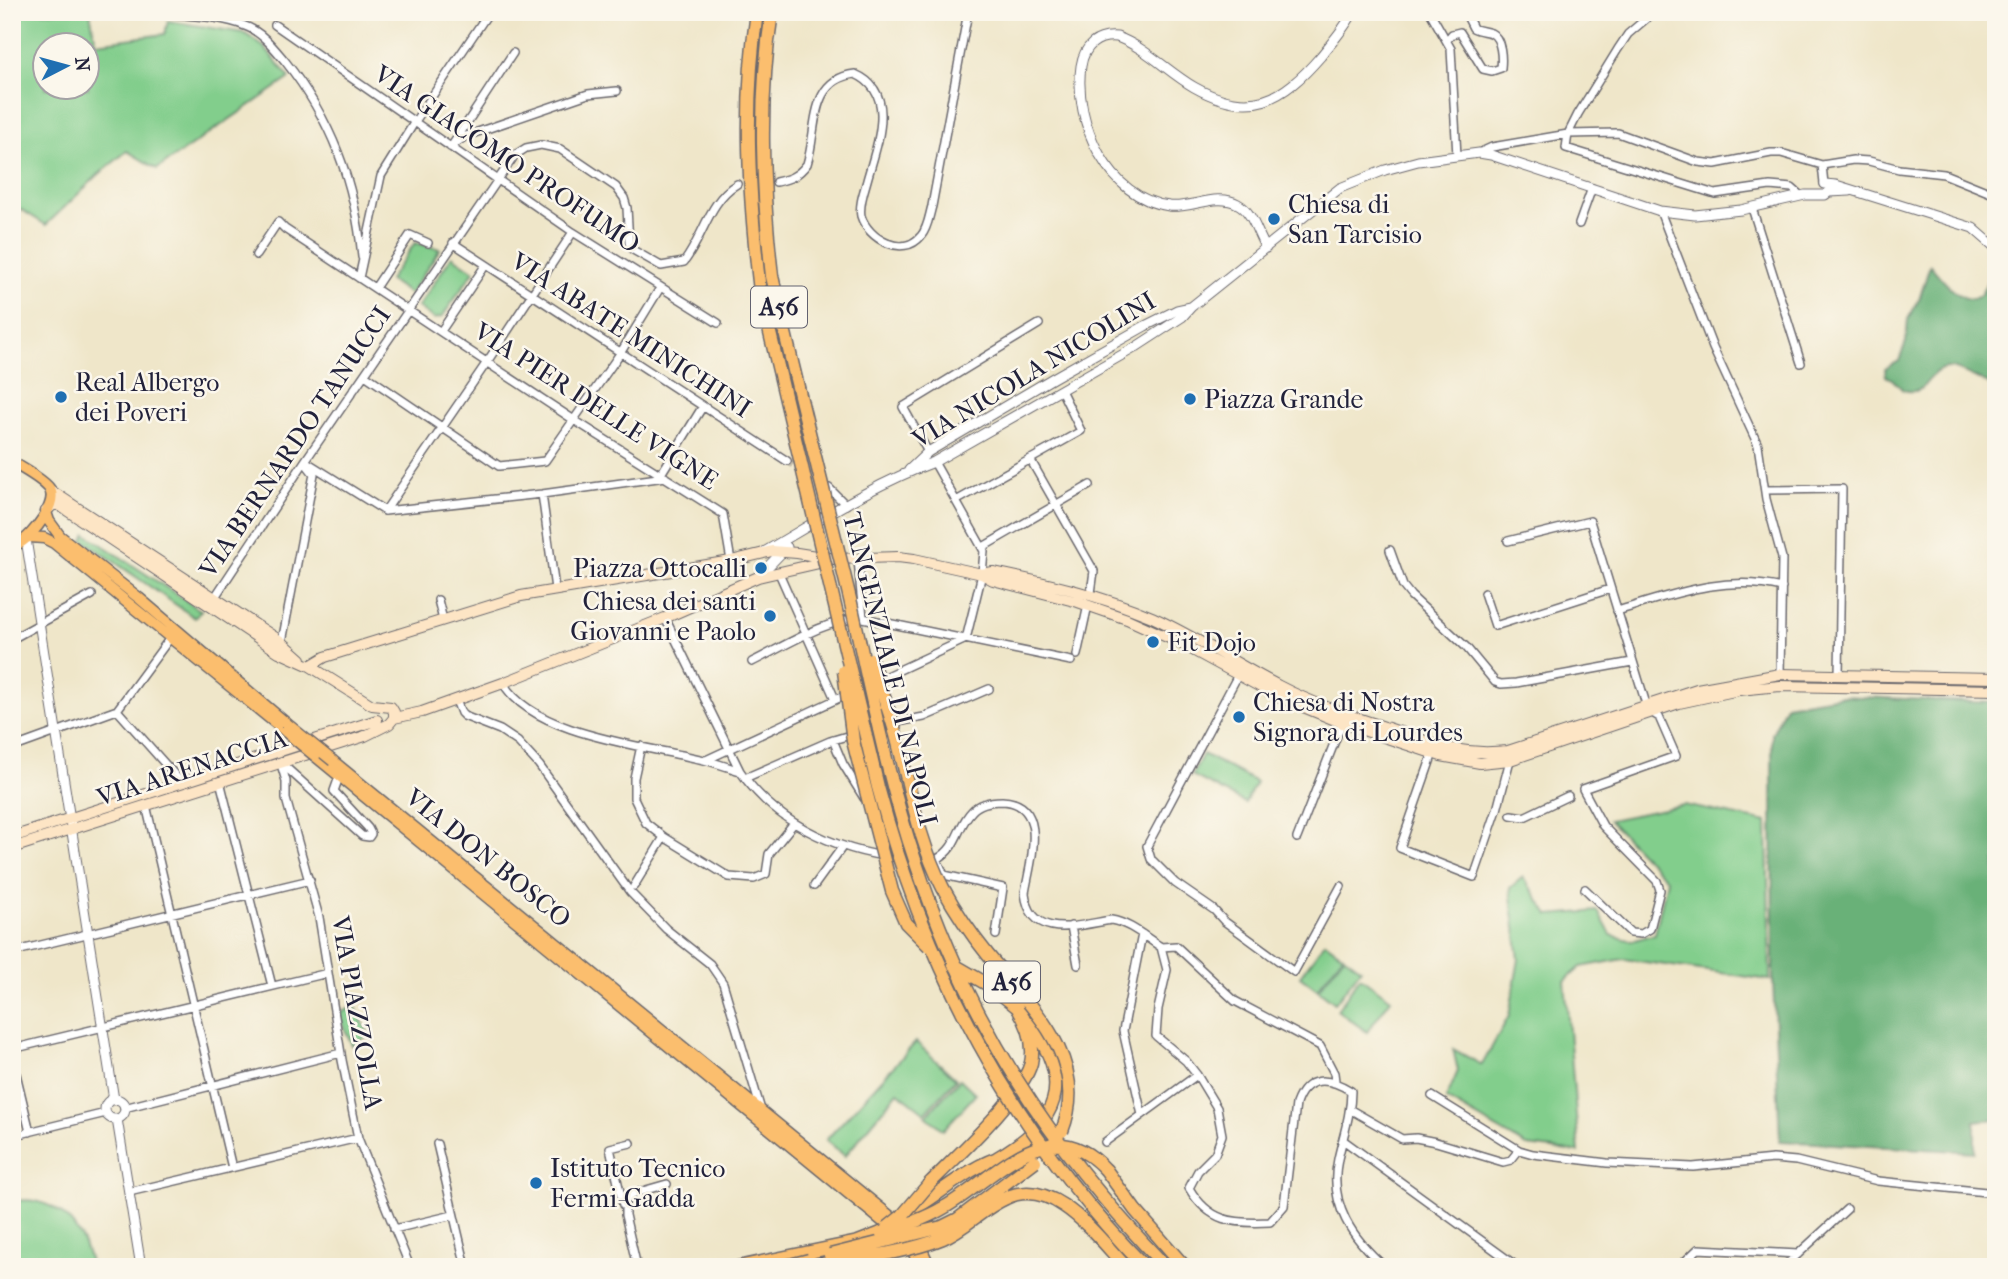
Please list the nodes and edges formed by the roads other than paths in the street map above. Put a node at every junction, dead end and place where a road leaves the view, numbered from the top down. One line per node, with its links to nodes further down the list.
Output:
1 (155, 12): 36 (street)
2 (489, 12): 14 (street)
3 (757, 12): 104 (highway, TANGENZIALE DI NAPOLI, bridge)
4 (772, 12): 95 (highway, TANGENZIALE DI NAPOLI / A56, bridge)
5 (968, 12): 21 (street)
6 (1353, 12): 33 (street)
7 (1430, 12): 11 (street)
8 (1465, 12): 11 (street)
9 (1654, 12): 15 (street)
10 (275, 25): 14 (street, VIA GIACOMO PROFUMO)
11 (1447, 40): 18 (street)
12 (513, 53): 16 (street)
13 (617, 91): 16 (street)
14 (414, 123): 16 (street, VIA GIACOMO PROFUMO); 36 (street)
15 (1567, 134): 17 (street); 19 (street); 26 (street)
16 (450, 147): 20 (street, VIA GIACOMO PROFUMO)
17 (1479, 153): 18 (street); 23 (street)
18 (1457, 156): 33 (street)
19 (1822, 165): 24 (street); 25 (street)
20 (497, 178): 22 (street, VIA BERNARDO TANUCCI); 30 (street, VIA GIACOMO PROFUMO); 32 (street, VIA BERNARDO TANUCCI)
21 (776, 182)
22 (737, 184)
23 (1592, 188): 28 (street); 29 (street)
24 (1824, 188): 26 (street); 34 (street)
25 (1996, 195)
26 (1803, 196): 27 (street)
27 (1752, 208): 28 (street); 51 (street)
28 (1660, 211): 68 (street)
29 (1579, 224)
30 (573, 232): 40 (street, VIA GIACOMO PROFUMO); 41 (street)
31 (428, 243): 39 (street)
32 (453, 243): 37 (street, VIA ABATE MINICHINI); 43 (street, VIA BERNARDO TANUCCI)
33 (1266, 248): 42 (street)
34 (1996, 248)
35 (256, 255): 38 (street)
36 (362, 257): 38 (street)
37 (485, 266): 41 (street, VIA ABATE MINICHINI); 47 (street)
38 (359, 278): 39 (street)
39 (375, 288): 43 (street, VIA PIER DELLE VIGNE)
40 (660, 288): 44 (street, VIA GIACOMO PROFUMO); 49 (street)
41 (531, 295): 49 (street, VIA ABATE MINICHINI); 50 (street)
42 (1191, 307): 46 (street, VIA NICOLA NICOLINI); 48 (street, VIA NICOLA NICOLINI)
43 (409, 310): 47 (street, VIA PIER DELLE VIGNE); 52 (street, VIA BERNARDO TANUCCI)
44 (718, 323)
45 (1039, 324): 57 (street)
46 (1152, 324): 48 (street); 57 (street, VIA NICOLA NICOLINI)
47 (441, 331): 50 (street, VIA PIER DELLE VIGNE)
48 (1155, 335): 53 (street, VIA NICOLA NICOLINI)
49 (621, 352): 54 (street, VIA ABATE MINICHINI); 55 (street)
50 (488, 362): 55 (street, VIA PIER DELLE VIGNE); 56 (street)
51 (1801, 363)
52 (365, 374): 56 (street); 59 (street, VIA BERNARDO TANUCCI)
53 (1061, 390): 58 (street); 62 (street, VIA NICOLA NICOLINI)
54 (703, 406): 60 (street, VIA ABATE MINICHINI); 64 (street)
55 (574, 420): 56 (street); 64 (street, VIA PIER DELLE VIGNE)
56 (443, 428): 73 (street)
57 (928, 452): 62 (street); 63 (street, VIA NICOLA NICOLINI)
58 (1031, 459): 70 (street); 72 (street)
59 (305, 461): 73 (street); 97 (street, VIA BERNARDO TANUCCI); 109 (street)
60 (788, 461)
61 (12, 462): 67 (main road)
62 (934, 463): 63 (street, VIA NICOLA NICOLINI); 70 (street)
63 (906, 473): 71 (street, VIA NICOLA NICOLINI)
64 (663, 476): 69 (street); 85 (street, VIA PIER DELLE VIGNE)
65 (1090, 485): 72 (street)
66 (829, 488): 71 (street)
67 (50, 489): 74 (main road); 97 (main road)
68 (1765, 491): 89 (street); 117 (street)
69 (542, 494): 73 (street); 90 (street)
70 (956, 501): 79 (street)
71 (846, 505): 75 (street, VIA NICOLA NICOLINI)
72 (1057, 505): 79 (street); 92 (street)
73 (384, 511)
74 (46, 512): 76 (main road); 97 (main road); 131 (main road, VIA DON BOSCO)
75 (798, 531): 81 (street, VIA NICOLA NICOLINI); 82 (street, VIA NICOLA NICOLINI)
76 (28, 538): 77 (main road); 103 (street); 106 (main road, VIA DON BOSCO)
77 (12, 541)
78 (1508, 541): 91 (street)
79 (983, 547): 87 (street)
80 (1390, 550): 113 (street)
81 (784, 551): 82 (main road); 83 (main road); 88 (street, VIA NICOLA NICOLINI)
82 (764, 553): 85 (main road)
83 (835, 559): 84 (main road); 86 (main road)
84 (858, 559): 87 (main road); 101 (street)
85 (731, 561): 90 (main road)
86 (779, 573): 88 (main road); 105 (street)
87 (982, 574): 92 (main road); 98 (main road); 108 (street)
88 (758, 577): 100 (main road)
89 (1782, 588): 99 (street); 116 (street)
90 (555, 589): 102 (main road)
91 (1610, 589): 93 (street); 99 (street)
92 (1090, 593): 115 (main road)
93 (1484, 593)
94 (92, 595): 103 (street)
95 (849, 596): 191 (highway, A56, bridge); 226 (highway, TANGENZIALE DI NAPOLI, bridge)
96 (438, 600): 102 (street)
97 (212, 602): 109 (main road); 114 (main road)
98 (1088, 605): 110 (street); 115 (main road)
99 (1617, 611): 113 (street)
100 (665, 618): 119 (main road); 135 (street)
101 (863, 618): 105 (street); 108 (street)
102 (443, 620): 114 (main road)
103 (39, 624): 107 (street); 132 (street)
104 (841, 628): 174 (highway, bridge); 225 (highway, TANGENZIALE DI NAPOLI, bridge)
105 (806, 635): 112 (street); 123 (street)
106 (170, 638): 126 (street); 131 (main road, VIA DON BOSCO)
107 (12, 639)
108 (966, 639): 111 (street); 123 (street)
109 (282, 642): 114 (main road)
110 (1077, 654)
111 (1071, 661)
112 (752, 662)
113 (1632, 662): 125 (street)
114 (310, 666): 127 (main road)
115 (1240, 670): 129 (main road); 160 (street)
116 (1780, 674): 117 (main road); 120 (main road); 125 (main road)
117 (1839, 675): 118 (main road)
118 (1996, 678)
119 (503, 683): 124 (main road); 134 (street)
120 (1780, 686): 122 (main road); 125 (main road)
121 (989, 689): 133 (street)
122 (1996, 690)
123 (835, 699): 135 (street)
124 (456, 701): 128 (main road); 186 (street)
125 (1649, 708): 138 (main road); 161 (street)
126 (117, 710): 132 (street); 144 (street)
127 (376, 712): 128 (main road); 128 (main road); 130 (main road, VIA ARENACCIA); 130 (main road); 140 (main road, VIA ARENACCIA)
128 (394, 718)
129 (1343, 718): 137 (main road); 138 (main road); 152 (street)
130 (361, 726): 144 (main road, VIA ARENACCIA)
131 (285, 727): 141 (main road, VIA DON BOSCO, bridge); 141 (main road, VIA DON BOSCO, bridge)
132 (55, 731): 136 (street); 149 (street)
133 (833, 740): 142 (street); 155 (street)
134 (641, 746): 139 (street); 151 (street)
135 (730, 747): 139 (street); 142 (street)
136 (12, 748)
137 (1433, 753): 138 (main road); 138 (street)
138 (1509, 756)
139 (706, 760): 142 (street)
140 (280, 761): 141 (street); 143 (main road, VIA ARENACCIA); 157 (street, VIA PIAZZOLLA)
141 (342, 774): 179 (main road, VIA DON BOSCO)
142 (742, 774): 148 (street)
143 (220, 781): 146 (main road, VIA ARENACCIA); 162 (street)
144 (182, 783): 149 (main road, VIA ARENACCIA)
145 (1568, 796): 147 (street)
146 (146, 805): 149 (main road, VIA ARENACCIA); 163 (street)
147 (1511, 815)
148 (794, 823): 151 (street); 153 (street)
149 (70, 825): 150 (main road, VIA ARENACCIA); 154 (main road, VIA ARENACCIA); 165 (street)
150 (12, 837)
151 (664, 837): 158 (street)
152 (1297, 838)
153 (843, 846): 155 (street); 159 (street)
154 (12, 848)
155 (887, 857): 156 (street)
156 (937, 859): 164 (street); 167 (street)
157 (310, 880): 162 (street); 171 (street, VIA PIAZZOLLA)
158 (634, 886)
159 (814, 886)
160 (1341, 886)
161 (1585, 889)
162 (249, 895): 163 (street); 172 (street)
163 (172, 914): 165 (street); 173 (street)
164 (1071, 926): 166 (street); 170 (street)
165 (87, 934): 169 (street); 175 (street)
166 (1142, 934): 168 (street); 189 (street)
167 (996, 935)
168 (1161, 947): 180 (street); 181 (street)
169 (12, 952)
170 (1078, 965)
171 (328, 973): 172 (street); 177 (street, VIA PIAZZOLLA)
172 (272, 986): 173 (street)
173 (193, 1005): 175 (street); 182 (street)
174 (1017, 1007): 201 (highway, bridge); 210 (highway, bridge)
175 (102, 1027): 176 (street); 184 (street)
176 (12, 1049)
177 (341, 1053): 182 (street); 194 (street, VIA PIAZZOLLA)
178 (12, 1057): 192 (street)
179 (690, 1058): 186 (main road, VIA DON BOSCO); 213 (main road, VIA DON BOSCO)
180 (1198, 1075): 181 (street); 189 (street)
181 (1335, 1081): 187 (street)
182 (213, 1085): 185 (street); 203 (street)
183 (1432, 1096): 200 (street)
184 (114, 1100): 185 (street); 188 (street)
185 (124, 1108): 190 (street)
186 (761, 1110): 213 (main road, VIA DON BOSCO)
187 (1351, 1110): 195 (street); 200 (street)
188 (106, 1113): 190 (street); 192 (street)
189 (1142, 1115): 196 (street)
190 (117, 1119): 205 (street)
191 (1062, 1131)
192 (30, 1132): 193 (street)
193 (12, 1136)
194 (358, 1138): 203 (street); 211 (street, VIA PIAZZOLLA)
195 (1343, 1140): 228 (street); 229 (street)
196 (1105, 1142)
197 (631, 1143): 207 (street)
198 (437, 1144): 209 (street)
199 (1038, 1146): 201 (highway, bridge); 212 (highway, bridge); 227 (highway, bridge)
200 (1519, 1150): 206 (street)
201 (997, 1158): 210 (highway)
202 (1035, 1161): 220 (highway, bridge)
203 (232, 1168): 205 (street)
204 (667, 1184): 207 (street)
205 (129, 1192): 215 (street)
206 (1996, 1193)
207 (624, 1208): 218 (street)
208 (1847, 1209): 214 (street)
209 (453, 1215): 211 (street); 217 (street)
210 (902, 1216): 212 (highway, bridge)
211 (394, 1229): 216 (street, VIA PIAZZOLLA)
212 (881, 1233): 219 (highway)
213 (907, 1236): 222 (main road); 223 (main road)
214 (1798, 1254): 230 (street); 231 (street)
215 (141, 1267)
216 (410, 1267)
217 (466, 1267)
218 (638, 1267)
219 (740, 1267)
220 (782, 1267)
221 (802, 1267): 224 (highway, bridge)
222 (920, 1267)
223 (930, 1267)
224 (1126, 1267)
225 (1145, 1267)
226 (1166, 1267)
227 (1185, 1267)
228 (1385, 1267)
229 (1518, 1267)
230 (1679, 1267)
231 (1784, 1267)

